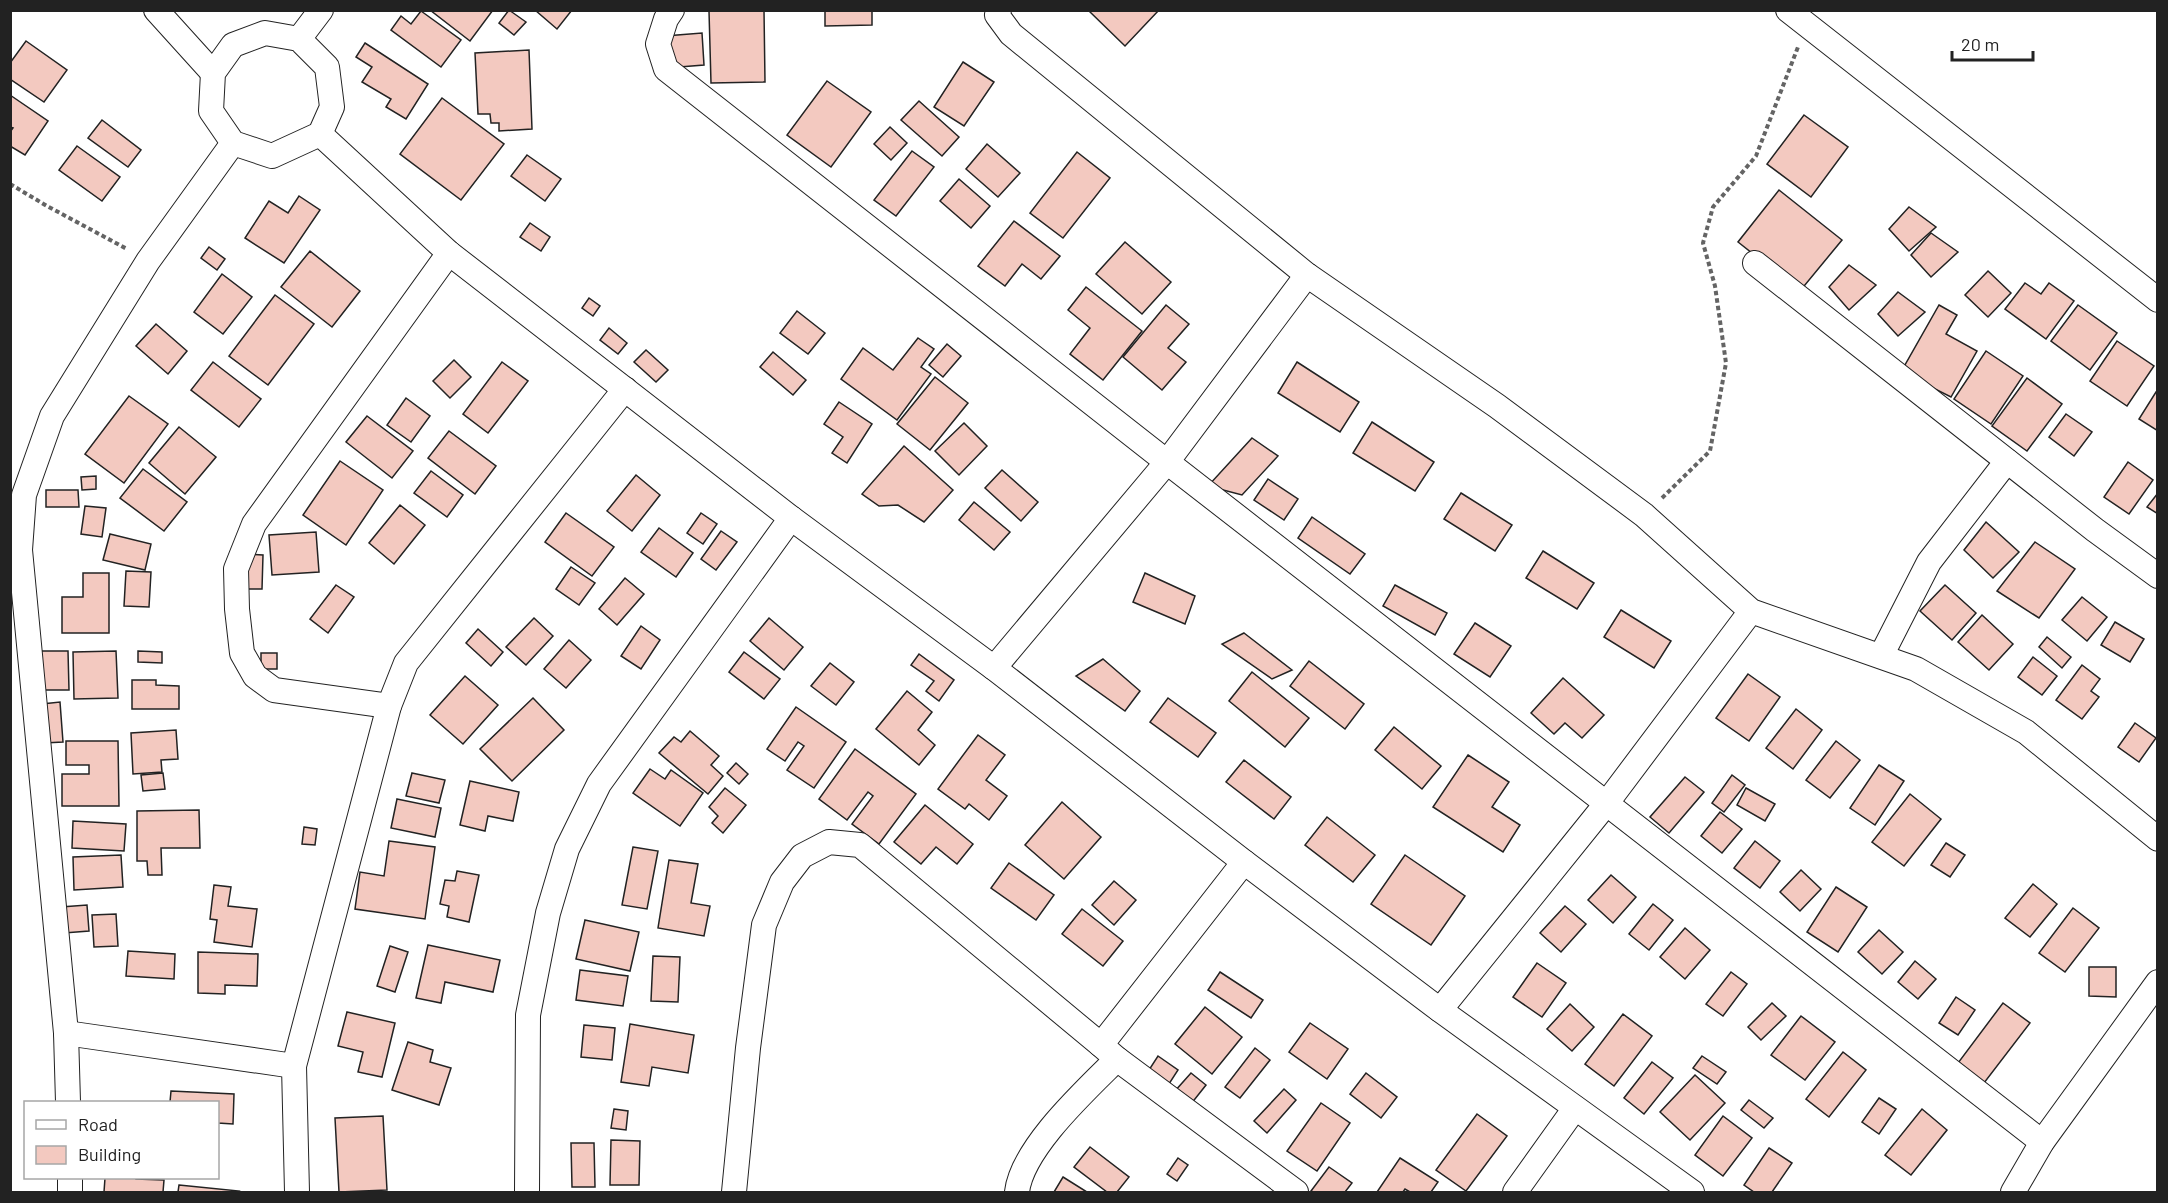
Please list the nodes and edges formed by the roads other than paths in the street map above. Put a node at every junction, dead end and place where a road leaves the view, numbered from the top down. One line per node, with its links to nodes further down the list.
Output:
1 (156, 10): 7 (street)
2 (321, 10): 6 (street)
3 (672, 10): 16 (street)
4 (999, 10): 12 (street)
5 (1788, 10): 13 (street)
6 (299, 39): 7 (street); 8 (street)
7 (213, 73): 9 (street)
8 (320, 134): 9 (street); 10 (street)
9 (233, 142): 28 (street)
10 (449, 253): 14 (street); 22 (street)
11 (1755, 262): 15 (street)
12 (1306, 274): 16 (street); 19 (street)
13 (2157, 300)
14 (625, 389): 17 (street); 22 (street)
15 (2007, 461): 18 (street); 20 (street)
16 (1167, 462): 21 (street); 23 (street)
17 (791, 518): 21 (street); 36 (street)
18 (2157, 576)
19 (1751, 611): 20 (street); 23 (street)
20 (1881, 656): 24 (street)
21 (994, 668): 25 (street)
22 (390, 706): 30 (street)
23 (1606, 804): 27 (street); 33 (street)
24 (2157, 839)
25 (1244, 862): 27 (street); 29 (street)
26 (2157, 982): 33 (street)
27 (1440, 1010): 32 (street)
28 (66, 1033): 30 (street); 31 (street)
29 (1109, 1052): 37 (street); 38 (street); 39 (street)
30 (294, 1066): 35 (street)
31 (68, 1101)
32 (1575, 1108): 40 (street); 41 (street)
33 (2042, 1142): 34 (street)
34 (2017, 1191)
35 (297, 1192)
36 (527, 1192)
37 (734, 1192)
38 (1017, 1192)
39 (1296, 1192)
40 (1515, 1192)
41 (1692, 1192)

